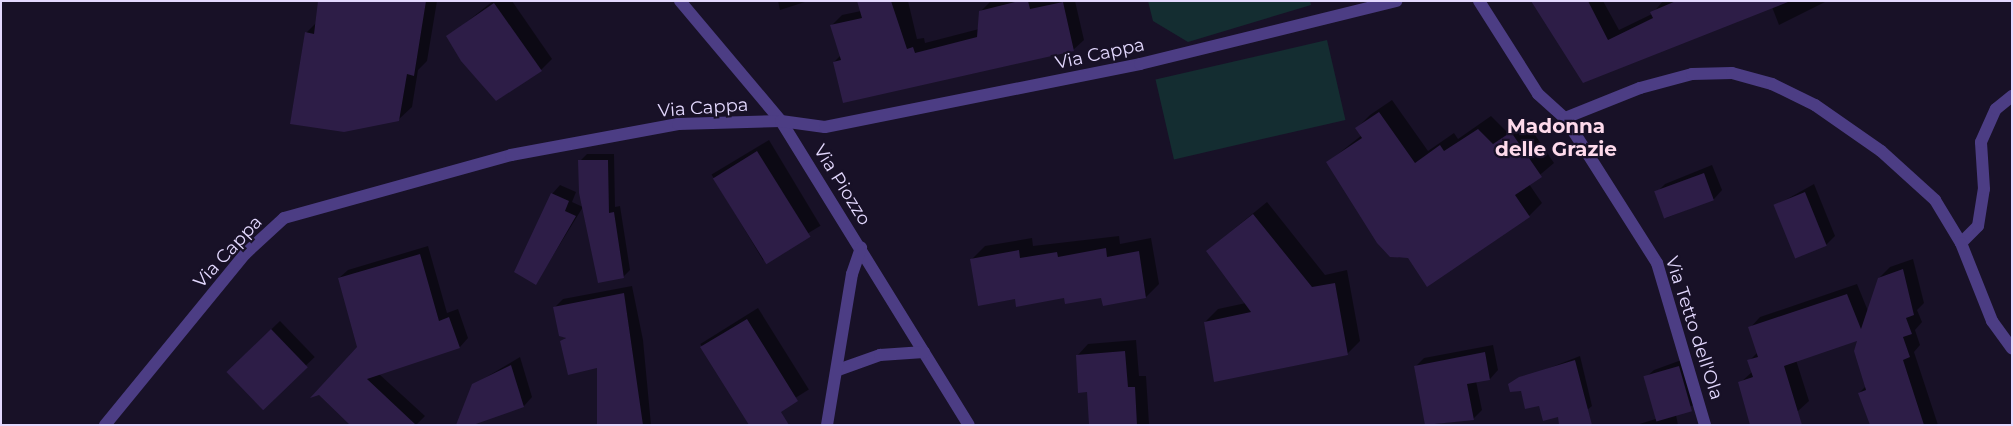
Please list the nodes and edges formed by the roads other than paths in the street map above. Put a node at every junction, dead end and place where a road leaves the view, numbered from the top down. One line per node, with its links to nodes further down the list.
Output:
1 (680, 1): 6 (street, Via Piozzo)
2 (1396, 1): 6 (street, Via Cappa)
3 (1479, 1): 5 (street)
4 (2012, 96): 7 (street)
5 (1565, 118): 7 (street); 15 (street, Via Tetto dell'Ola)
6 (781, 121): 8 (street, Via Piozzo); 12 (street, Via Cappa)
7 (1960, 243): 9 (street)
8 (861, 248): 10 (street); 11 (street, Via Piozzo)
9 (2012, 349)
10 (924, 352): 11 (street); 14 (street)
11 (838, 370): 13 (street, Via Piozzo)
12 (105, 425)
13 (827, 425)
14 (969, 425)
15 (1705, 425)

